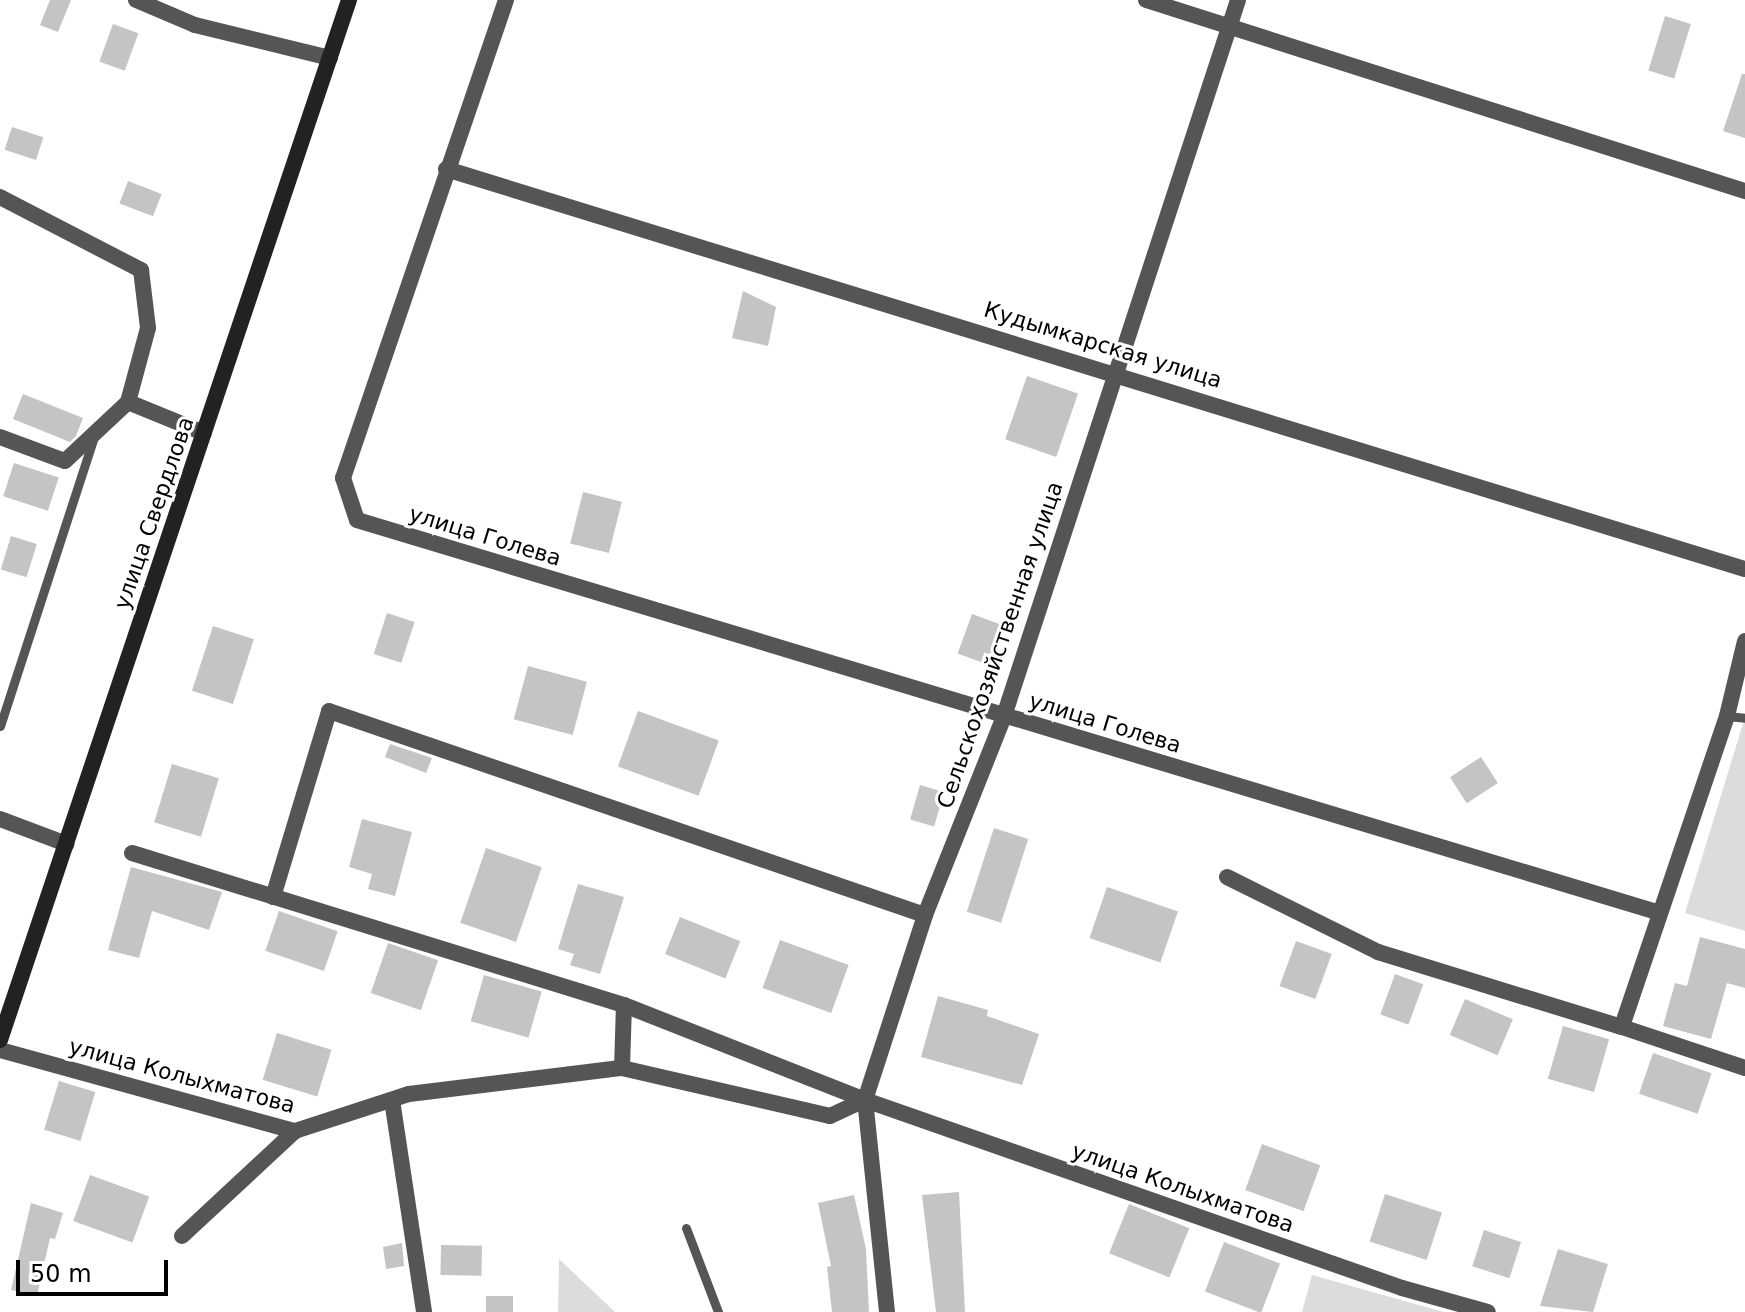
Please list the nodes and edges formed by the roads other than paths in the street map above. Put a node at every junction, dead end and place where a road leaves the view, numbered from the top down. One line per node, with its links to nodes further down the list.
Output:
1 (136, 0): 7 (street)
2 (349, 0): 7 (main road, улица Свердлова)
3 (506, 0): 8 (street)
4 (1146, 0): 6 (street)
5 (1238, 0): 6 (street, Сельскохозяйственная улица)
6 (1230, 26): 9 (street); 11 (street, Сельскохозяйственная улица)
7 (330, 58): 14 (main road, улица Свердлова)
8 (446, 169): 11 (street, Кудымкарская улица); 18 (street, улица Голева)
9 (1745, 191)
10 (0, 197): 12 (street)
11 (1116, 372): 16 (street, Кудымкарская улица); 18 (street, Сельскохозяйственная улица)
12 (128, 402): 13 (street); 14 (street)
13 (96, 432): 15 (street); 21 (lane)
14 (204, 433): 23 (main road, улица Свердлова)
15 (0, 437)
16 (1745, 569)
17 (1745, 641): 19 (street)
18 (1004, 716): 27 (street, улица Голева); 28 (street, Сельскохозяйственная улица)
19 (1727, 716): 20 (lane); 27 (street)
20 (1745, 718)
21 (0, 726)
22 (0, 819): 23 (street)
23 (66, 844): 31 (main road, улица Свердлова)
24 (132, 853): 26 (street, улица Колыхматова)
25 (1227, 877): 30 (street)
26 (273, 897): 28 (street); 29 (street, улица Колыхматова)
27 (1657, 912): 30 (street)
28 (925, 915): 36 (street, Сельскохозяйственная улица)
29 (624, 1005): 33 (street); 36 (street, улица Колыхматова)
30 (1622, 1027): 34 (street)
31 (0, 1040)
32 (0, 1050): 37 (street, улица Колыхматова)
33 (622, 1068): 35 (street, улица Колыхматова); 36 (street, улица Колыхматова)
34 (1745, 1068)
35 (392, 1100): 37 (street, улица Колыхматова); 40 (street)
36 (865, 1100): 44 (street, Сельскохозяйственная улица); 45 (street, улица Колыхматова)
37 (295, 1131): 39 (street)
38 (686, 1228): 43 (lane)
39 (182, 1236)
40 (417, 1293): 41 (lane); 42 (street)
41 (415, 1312)
42 (424, 1312)
43 (718, 1312)
44 (887, 1312)
45 (1488, 1312)

